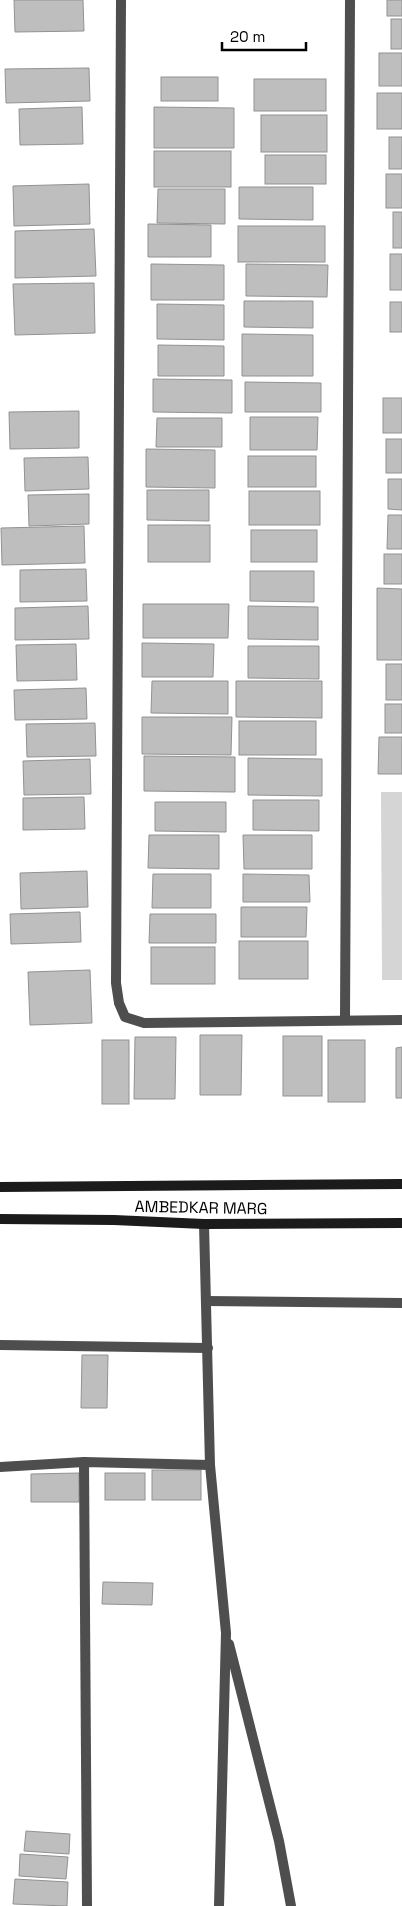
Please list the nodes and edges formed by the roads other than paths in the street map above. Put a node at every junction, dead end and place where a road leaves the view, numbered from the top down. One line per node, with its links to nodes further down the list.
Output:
1 (120, 0): 3 (street)
2 (350, 0): 3 (street)
3 (345, 1020): 4 (street)
4 (402, 1020)
5 (402, 1184): 6 (street, AMBEDKAR MARG)
6 (0, 1187)
7 (0, 1219): 9 (street, AMBEDKAR MARG)
8 (402, 1223): 9 (street, AMBEDKAR MARG)
9 (204, 1224): 10 (street)
10 (206, 1301): 11 (street); 13 (street)
11 (402, 1303)
12 (0, 1345): 13 (street)
13 (208, 1348): 15 (street)
14 (84, 1462): 15 (street); 16 (street); 18 (street)
15 (210, 1465): 17 (street)
16 (0, 1468)
17 (226, 1633): 19 (street); 20 (street)
18 (88, 1906)
19 (219, 1906)
20 (291, 1906)

